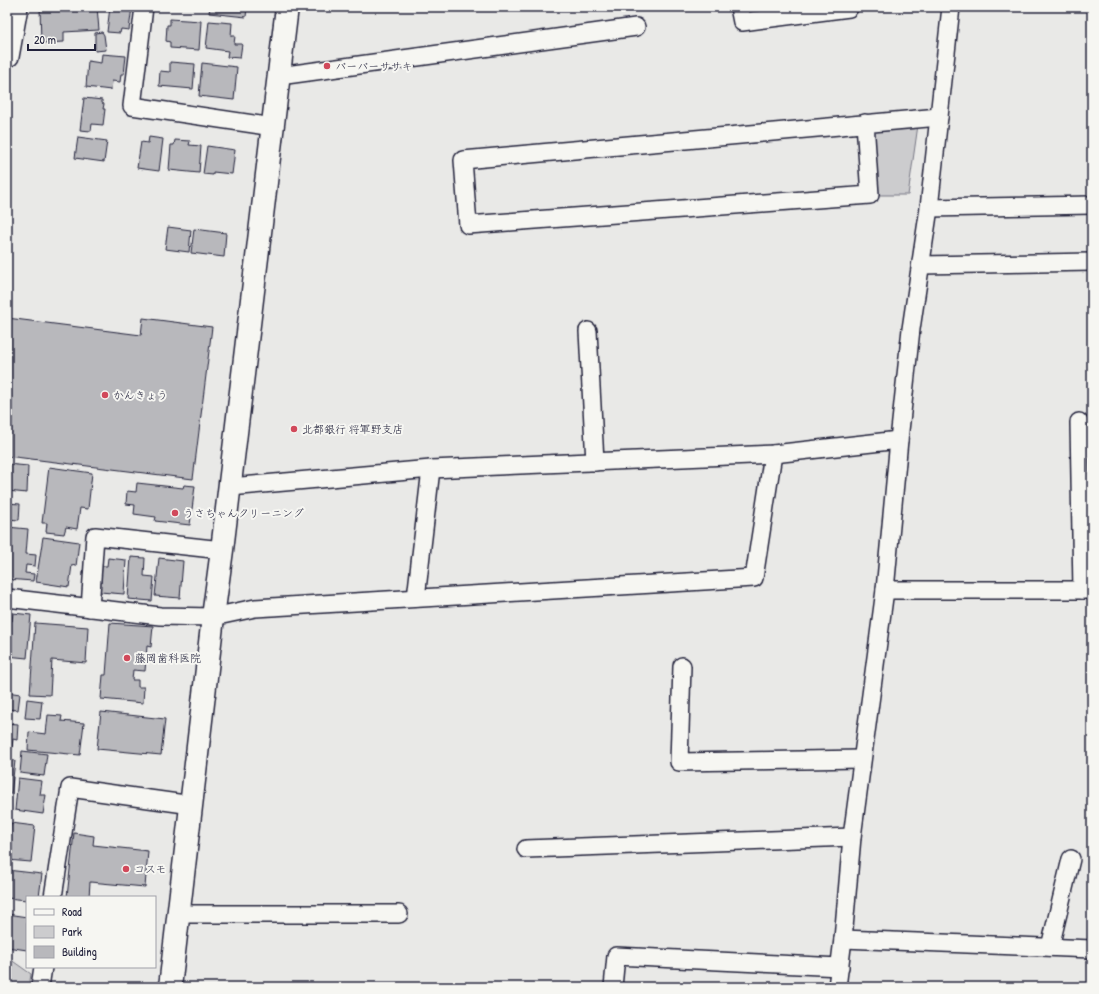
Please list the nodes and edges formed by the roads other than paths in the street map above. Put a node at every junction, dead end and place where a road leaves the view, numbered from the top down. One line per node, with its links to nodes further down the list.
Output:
1 (19, 7): 8 (street)
2 (144, 7): 12 (street)
3 (287, 7): 9 (street)
4 (739, 7): 5 (street)
5 (849, 7)
6 (951, 7): 10 (street)
7 (636, 27): 9 (street)
8 (7, 57)
9 (279, 76): 12 (street)
10 (939, 117): 11 (street); 14 (street)
11 (865, 123): 11 (street)
12 (273, 127): 23 (street)
13 (1092, 205): 14 (street)
14 (929, 208): 16 (street)
15 (1092, 262): 16 (street)
16 (921, 265): 19 (street)
17 (588, 331): 21 (street)
18 (1079, 422): 26 (street)
19 (899, 440): 20 (street); 25 (street)
20 (773, 454): 21 (street); 28 (street)
21 (596, 462): 22 (street)
22 (431, 469): 23 (street); 28 (street)
23 (230, 487): 24 (street)
24 (222, 550): 29 (street); 30 (street)
25 (885, 590): 26 (street); 32 (street)
26 (1087, 590)
27 (7, 598): 29 (street)
28 (416, 598): 30 (street)
29 (90, 608): 30 (street)
30 (213, 617): 33 (street)
31 (682, 666): 32 (street)
32 (862, 759): 34 (street)
33 (192, 805): 37 (street); 38 (street)
34 (852, 837): 35 (street); 40 (street)
35 (526, 849)
36 (1071, 859): 41 (street)
37 (53, 896)
38 (178, 914): 39 (street); 46 (street)
39 (399, 914)
40 (843, 939): 41 (street); 43 (street)
41 (1050, 947): 42 (street)
42 (1092, 949)
43 (840, 967): 47 (street); 48 (street)
44 (43, 968): 45 (street)
45 (40, 987)
46 (170, 987)
47 (613, 987)
48 (837, 987)

